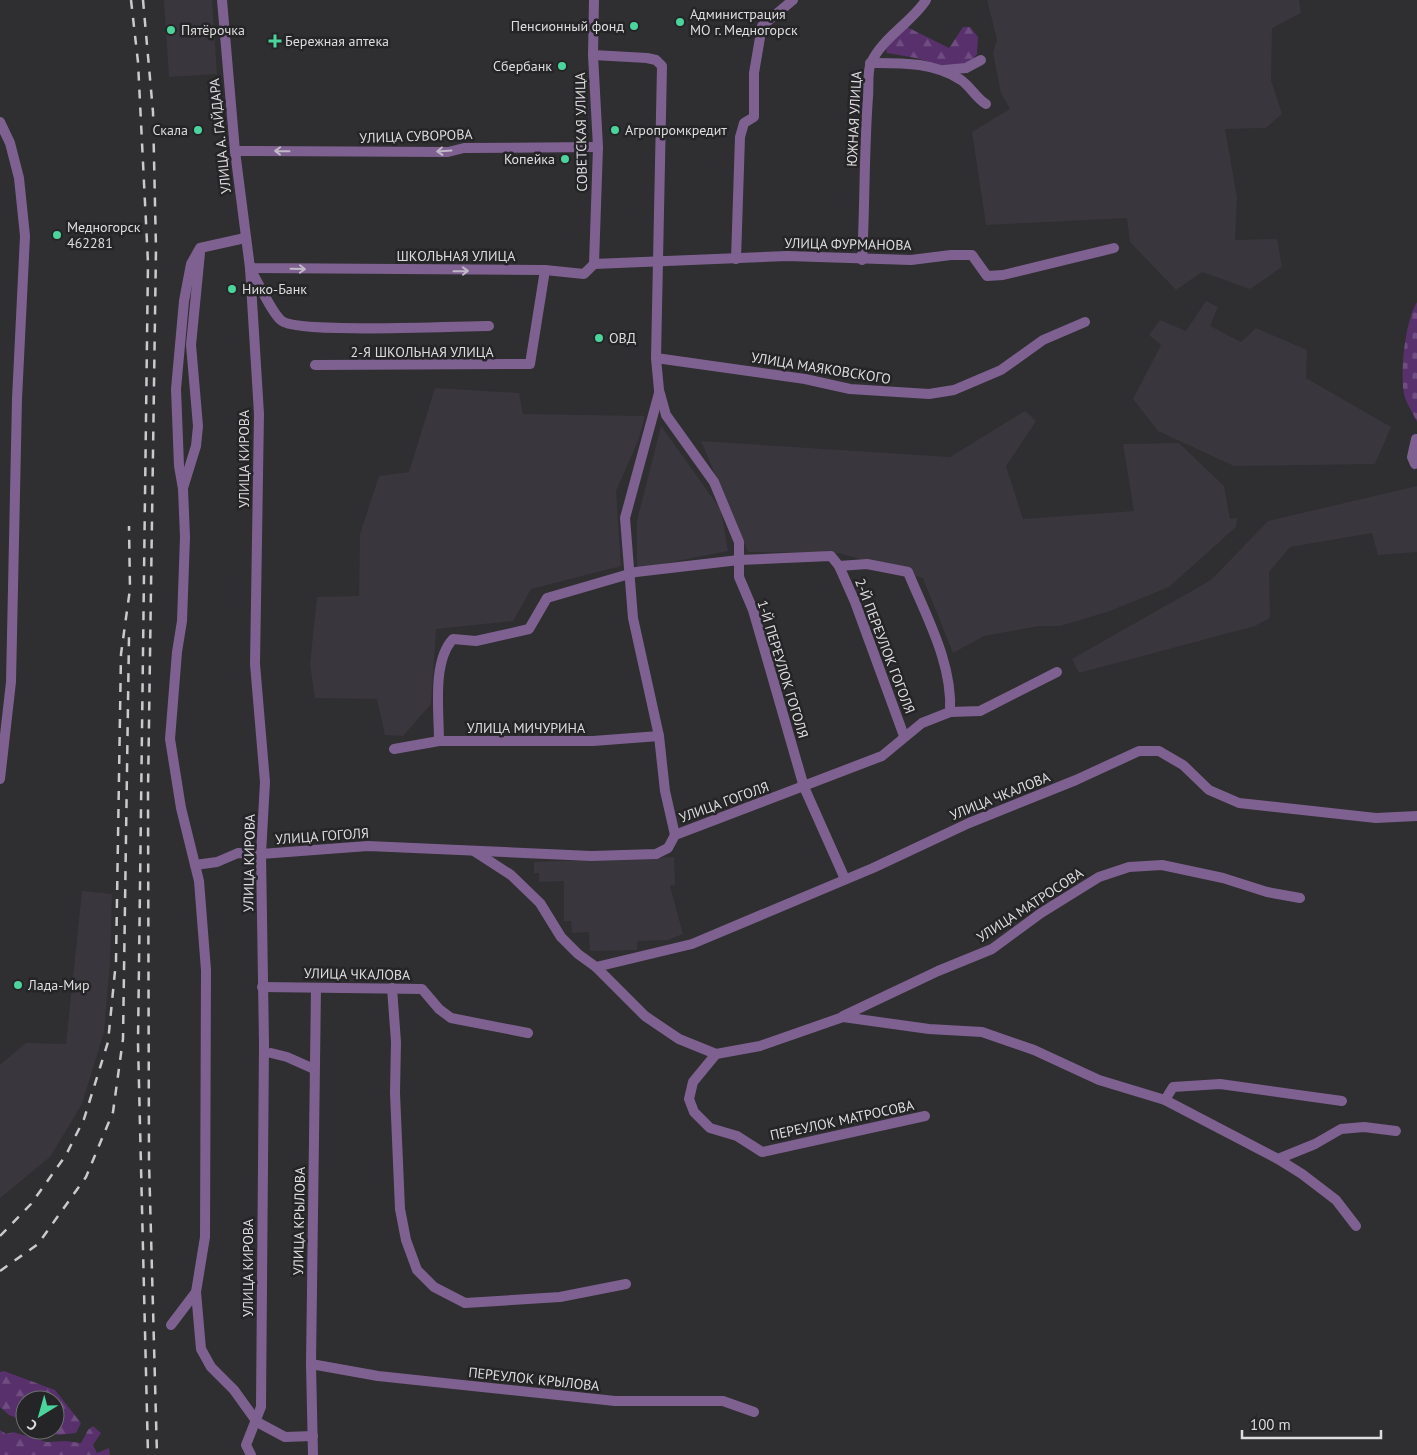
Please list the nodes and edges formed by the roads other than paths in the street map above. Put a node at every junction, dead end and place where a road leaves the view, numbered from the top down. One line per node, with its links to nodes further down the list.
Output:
1 (222, 0): 12 (street, УЛИЦА А. ГАЙДАРА)
2 (594, 0): 5 (street, СОВЕТСКАЯ УЛИЦА)
3 (793, 0): 16 (street)
4 (926, 0): 7 (street, ЮЖНАЯ УЛИЦА)
5 (593, 55): 11 (street, СОВЕТСКАЯ УЛИЦА); 18 (street, 1-Й ПЕРЕУЛОК ГОГОЛЯ)
6 (981, 60): 8 (street)
7 (870, 63): 8 (street); 17 (street, ЮЖНАЯ УЛИЦА)
8 (944, 70): 9 (street)
9 (986, 104)
10 (0, 122): 39 (street)
11 (598, 147): 12 (street, УЛИЦА СУВОРОВА, one-way to 12); 19 (street, СОВЕТСКАЯ УЛИЦА)
12 (235, 151): 13 (street, УЛИЦА А. ГАЙДАРА)
13 (245, 238): 14 (street); 20 (street, УЛИЦА А. ГАЙДАРА)
14 (200, 248): 29 (street); 29 (street)
15 (1114, 248): 17 (street, УЛИЦА ФУРМАНОВА)
16 (736, 259): 17 (street, УЛИЦА ФУРМАНОВА); 18 (street, УЛИЦА ФУРМАНОВА)
17 (862, 260)
18 (658, 263): 19 (street, ШКОЛЬНАЯ УЛИЦА); 24 (street, 1-Й ПЕРЕУЛОК ГОГОЛЯ)
19 (594, 264): 21 (street, ШКОЛЬНАЯ УЛИЦА)
20 (250, 268): 21 (street, ШКОЛЬНАЯ УЛИЦА, one-way to 21); 23 (street); 44 (street, УЛИЦА КИРОВА)
21 (545, 270): 25 (street, 2-Я ШКОЛЬНАЯ УЛИЦА)
22 (1085, 322): 24 (street, УЛИЦА МАЯКОВСКОГО)
23 (489, 326)
24 (656, 358): 26 (street, 1-Й ПЕРЕУЛОК ГОГОЛЯ)
25 (315, 365)
26 (660, 390): 30 (street, 1-Й ПЕРЕУЛОК ГОГОЛЯ); 32 (street)
27 (1416, 439): 28 (street)
28 (1412, 460)
29 (183, 489): 45 (street)
30 (739, 560): 31 (street); 32 (street); 40 (street, 1-Й ПЕРЕУЛОК ГОГОЛЯ)
31 (839, 566): 34 (street); 36 (street, 2-Й ПЕРЕУЛОК ГОГОЛЯ)
32 (628, 572): 35 (street); 37 (street)
33 (1057, 672): 34 (street, УЛИЦА ГОГОЛЯ)
34 (950, 712): 36 (street, УЛИЦА ГОГОЛЯ)
35 (659, 736): 37 (street, УЛИЦА МИЧУРИНА); 42 (street)
36 (904, 736): 40 (street, УЛИЦА ГОГОЛЯ)
37 (439, 741): 38 (street, УЛИЦА МИЧУРИНА)
38 (394, 748)
39 (0, 779)
40 (804, 787): 42 (street, УЛИЦА ГОГОЛЯ); 46 (street, 1-Й ПЕРЕУЛОК ГОГОЛЯ)
41 (1417, 816): 46 (street, УЛИЦА ЧКАЛОВА)
42 (675, 835): 43 (street, УЛИЦА ГОГОЛЯ)
43 (474, 851): 44 (street, УЛИЦА ГОГОЛЯ); 48 (street)
44 (261, 854): 45 (street, УЛИЦА ГОГОЛЯ); 49 (street, УЛИЦА КИРОВА)
45 (196, 865): 64 (street)
46 (845, 879): 48 (street, УЛИЦА ЧКАЛОВА)
47 (1300, 898): 52 (street, УЛИЦА МАТРОСОВА)
48 (596, 967): 55 (street)
49 (262, 987): 50 (street, УЛИЦА ЧКАЛОВА); 68 (street, УЛИЦА КИРОВА)
50 (316, 988): 51 (street, УЛИЦА ЧКАЛОВА); 56 (street, УЛИЦА КРЫЛОВА)
51 (392, 988): 53 (street, УЛИЦА ЧКАЛОВА); 63 (street)
52 (843, 1016): 55 (street, УЛИЦА МАТРОСОВА); 57 (street, УЛИЦА МАТРОСОВА)
53 (528, 1033)
54 (271, 1053): 56 (street)
55 (716, 1054): 59 (street, ПЕРЕУЛОК МАТРОСОВА)
56 (314, 1069): 66 (street, УЛИЦА КРЫЛОВА)
57 (1164, 1100): 58 (street); 61 (street, УЛИЦА МАТРОСОВА)
58 (1342, 1101)
59 (925, 1116)
60 (1396, 1131): 61 (street)
61 (1278, 1158): 62 (street, УЛИЦА МАТРОСОВА)
62 (1356, 1226)
63 (626, 1284)
64 (196, 1292): 65 (street); 68 (street)
65 (172, 1325)
66 (311, 1364): 67 (street, ПЕРЕУЛОК КРЫЛОВА); 69 (street, УЛИЦА КРЫЛОВА)
67 (754, 1412)
68 (257, 1422): 69 (street); 70 (street, УЛИЦА КИРОВА)
69 (313, 1436): 71 (street, УЛИЦА КРЫЛОВА)
70 (251, 1455)
71 (313, 1455)

